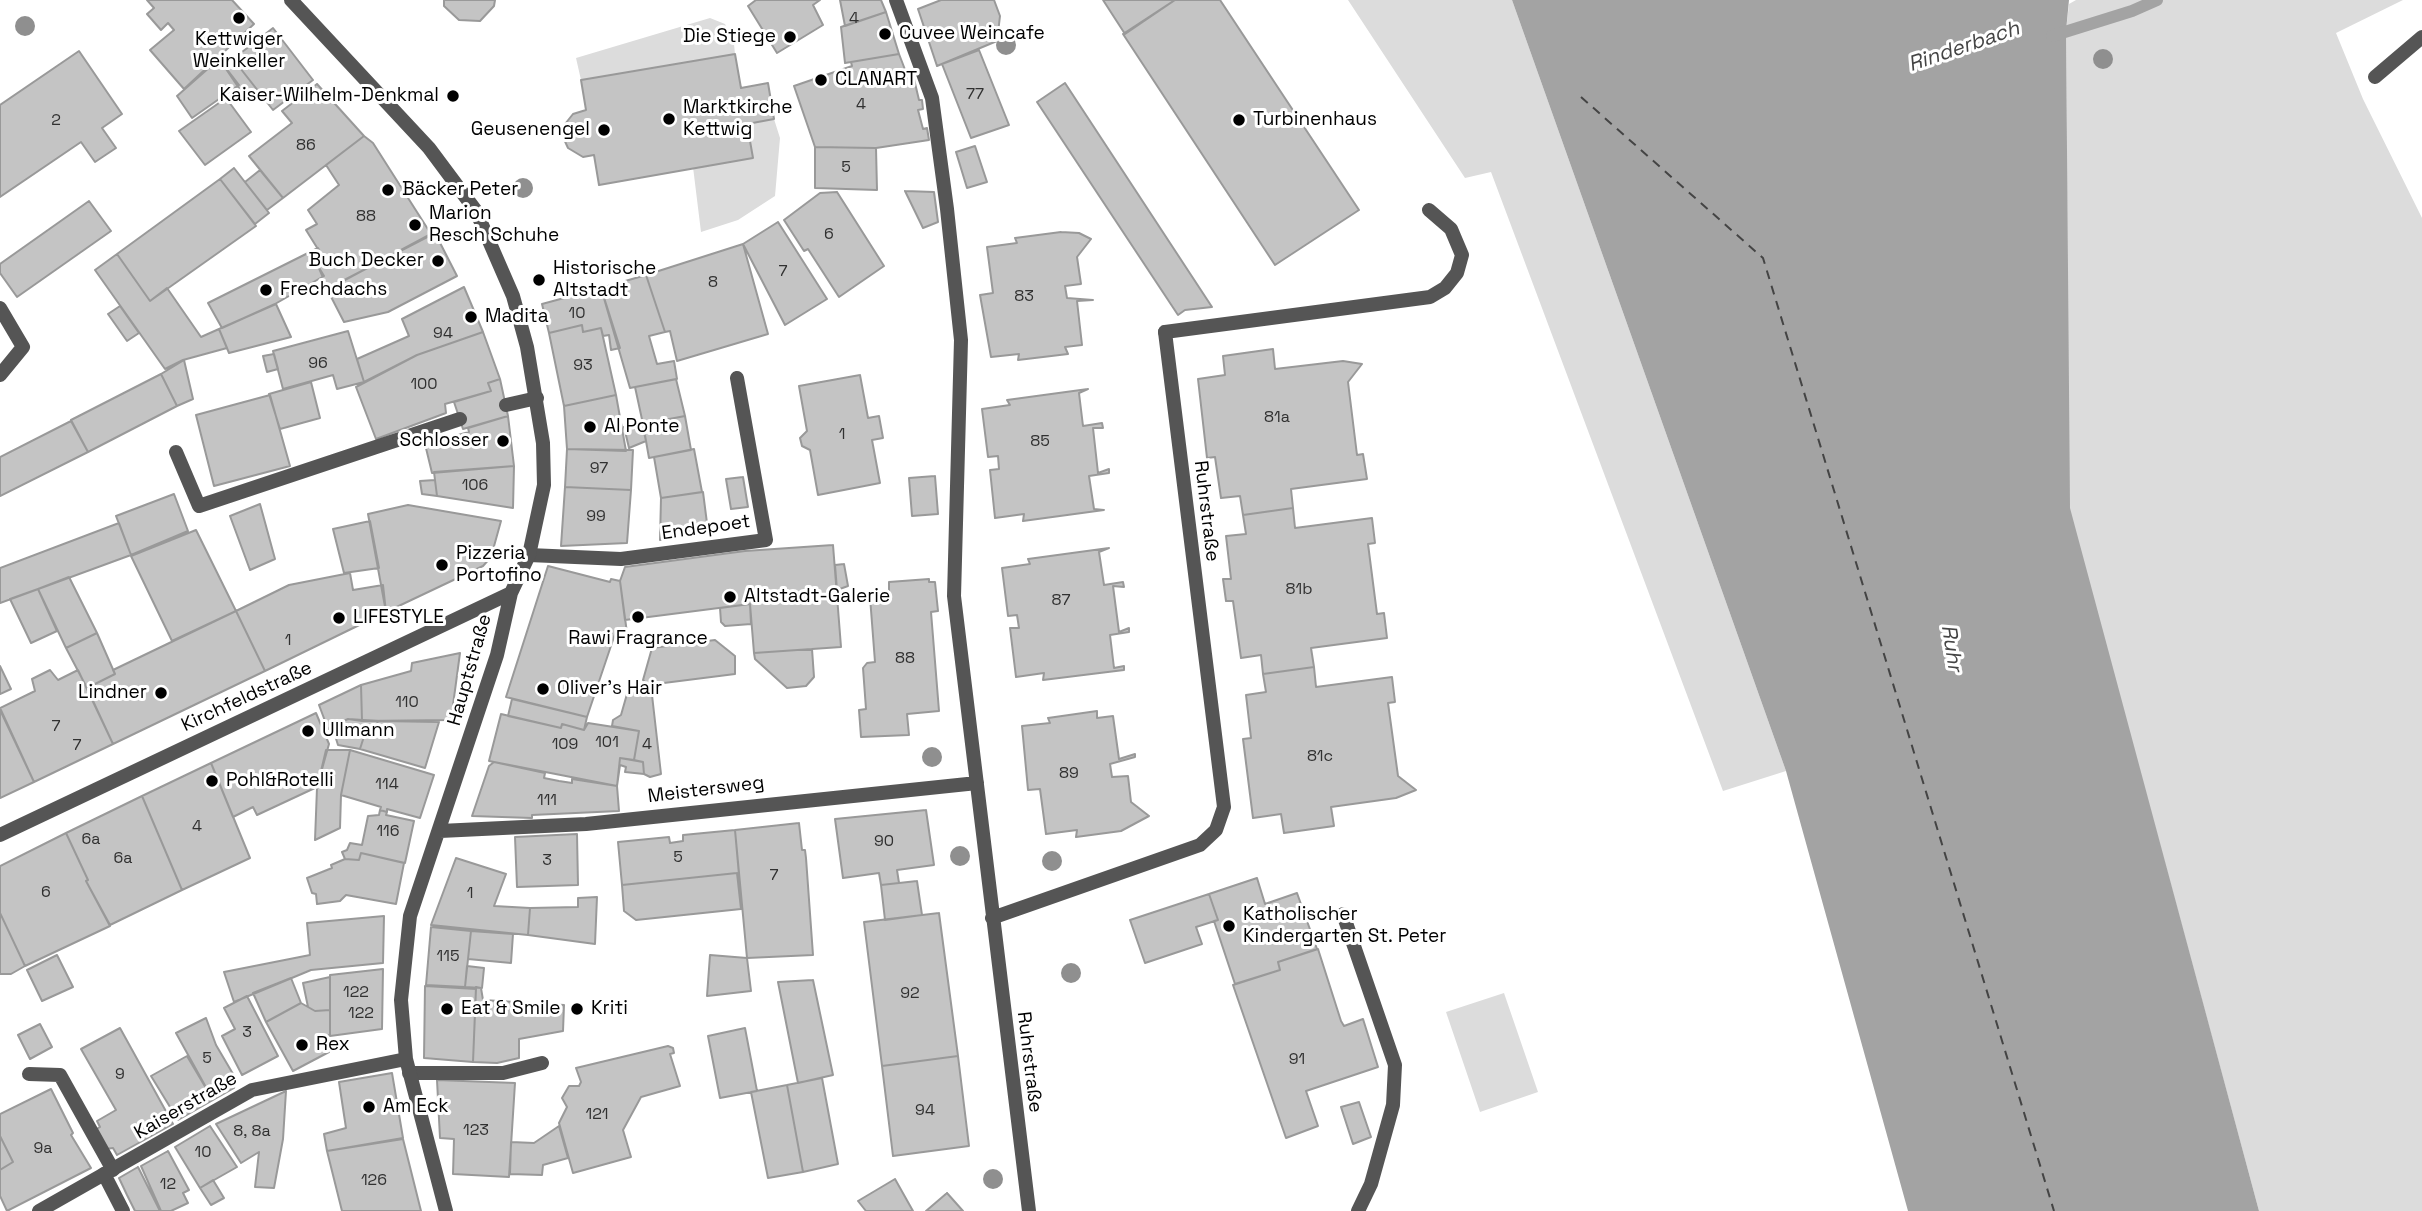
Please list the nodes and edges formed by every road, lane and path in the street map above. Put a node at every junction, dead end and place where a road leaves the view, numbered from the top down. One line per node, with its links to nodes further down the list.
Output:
1 (291, 0): 9 (street, Hauptstraße)
2 (896, 0): 15 (street, Ruhrstraße)
3 (2422, 37): 4 (street)
4 (2375, 77)
5 (1429, 210): 19 (street, Ruhrstraße)
6 (0, 308): 7 (street)
7 (0, 375)
8 (737, 378): 13 (street, Endepoet)
9 (537, 398): 10 (street); 13 (street, Hauptstraße)
10 (506, 405)
11 (460, 419): 12 (street)
12 (176, 452)
13 (529, 555): 14 (street, Hauptstraße)
14 (511, 593): 16 (street, Hauptstraße); 17 (street, Kirchfeldstraße)
15 (977, 783): 16 (street, Meistersweg); 19 (street, Ruhrstraße)
16 (440, 831): 21 (street, Hauptstraße)
17 (0, 835)
18 (1343, 914): 28 (street)
19 (992, 918): 27 (street, Ruhrstraße)
20 (542, 1063): 21 (street, Kaiserstraße)
21 (407, 1066): 23 (street, Kaiserstraße); 26 (street, Hauptstraße)
22 (29, 1074): 23 (street)
23 (108, 1172): 24 (street, Kaiserstraße); 25 (street)
24 (39, 1211)
25 (123, 1211)
26 (446, 1211)
27 (1029, 1211)
28 (1358, 1211)

